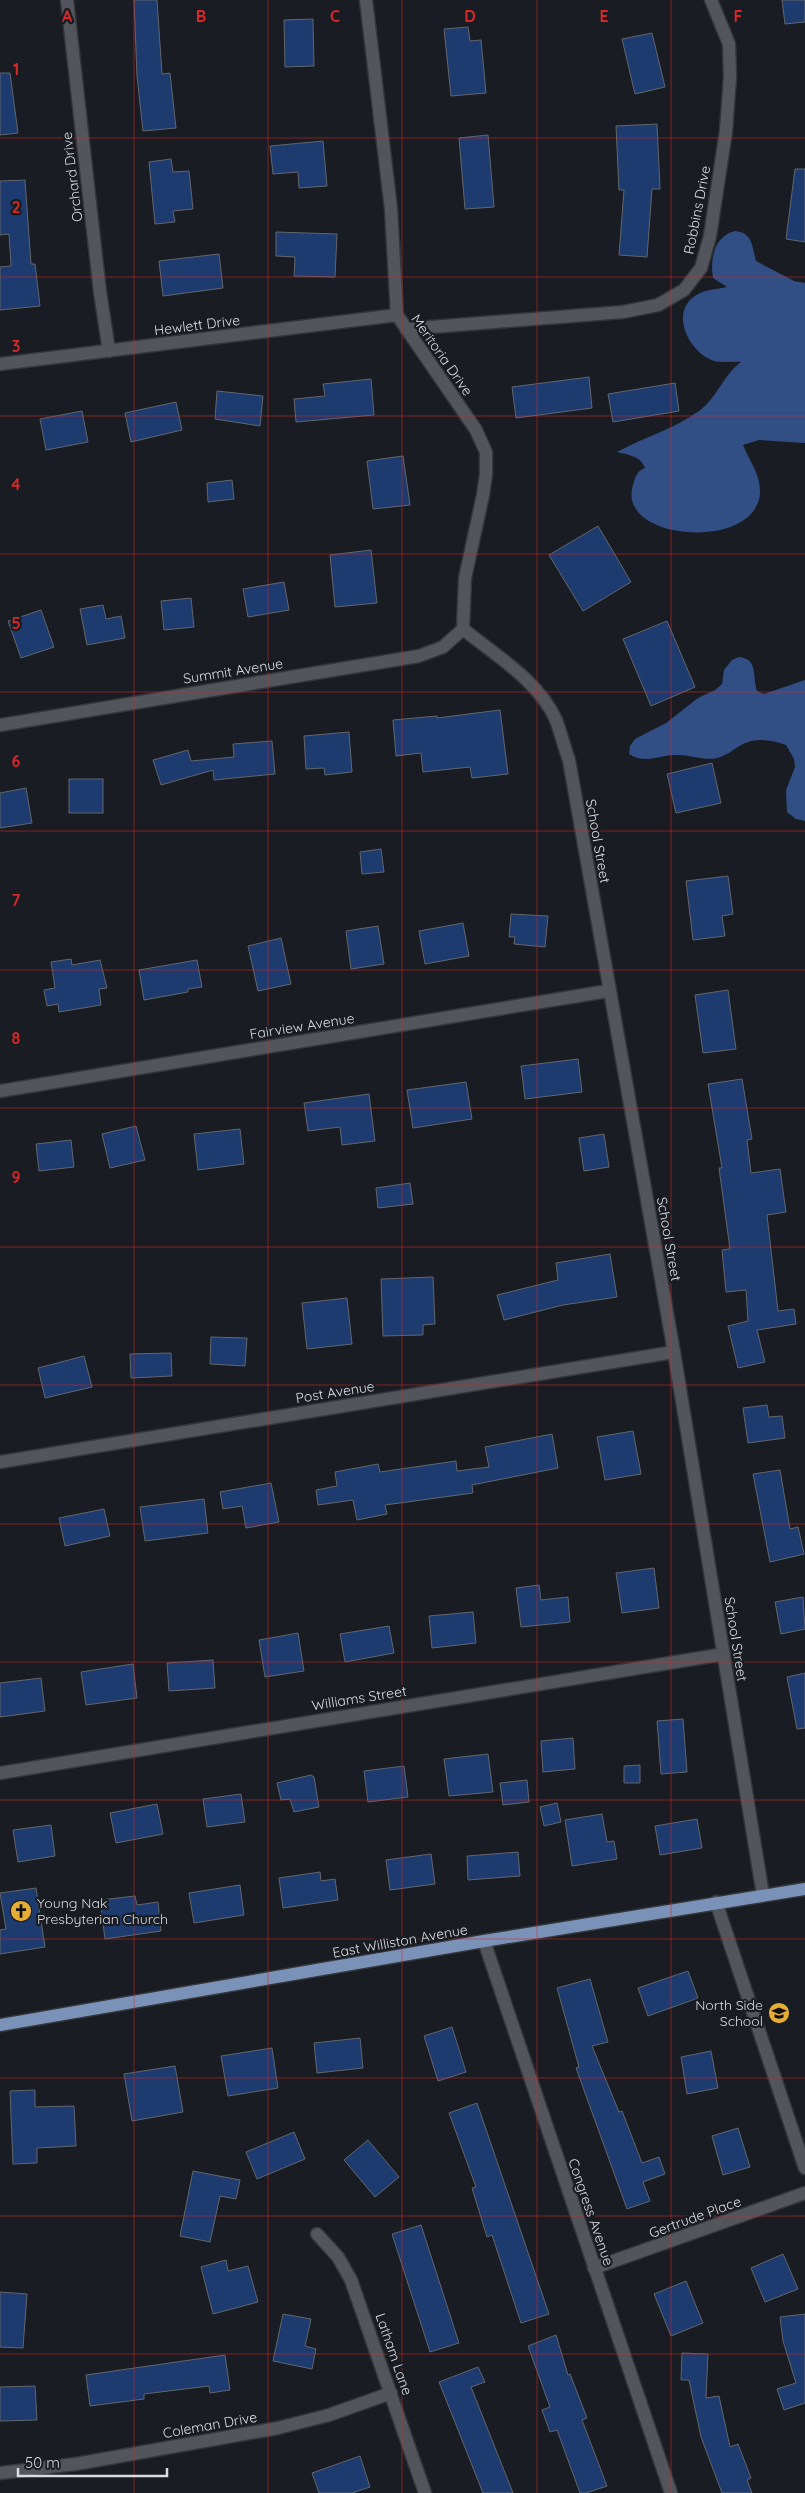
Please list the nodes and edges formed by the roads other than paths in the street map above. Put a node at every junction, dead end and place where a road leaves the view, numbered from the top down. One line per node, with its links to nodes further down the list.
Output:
1 (67, 0): 6 (street, Orchard Drive)
2 (366, 0): 4 (street, Meritoria Drive)
3 (712, 0): 5 (street, Robbins Drive)
4 (397, 315): 5 (street, Meritoria Drive); 6 (street, Hewlett Drive)
5 (406, 329): 8 (street, Meritoria Drive)
6 (110, 351): 7 (street, Hewlett Drive)
7 (0, 364)
8 (463, 629): 9 (street, Summit Avenue); 10 (street, School Street)
9 (0, 725)
10 (608, 991): 11 (street, Fairview Avenue); 12 (street, School Street)
11 (0, 1091)
12 (674, 1352): 13 (street, Post Avenue); 14 (street, School Street)
13 (0, 1462)
14 (724, 1654): 15 (street, Williams Street); 17 (street, School Street)
15 (0, 1772)
16 (805, 1889): 17 (main road, East Williston Avenue)
17 (763, 1895): 18 (main road, East Williston Avenue)
18 (716, 1902): 19 (main road, East Williston Avenue); 21 (street)
19 (484, 1941): 20 (main road, East Williston Avenue); 24 (street, Congress Avenue)
20 (0, 2025)
21 (805, 2168)
22 (805, 2193): 24 (street, Gertrude Place)
23 (317, 2234): 25 (street, Latham Lane)
24 (594, 2268): 28 (street, Congress Avenue)
25 (391, 2393): 26 (street, Coleman Drive); 27 (street, Latham Lane)
26 (0, 2473)
27 (425, 2493)
28 (671, 2493)

